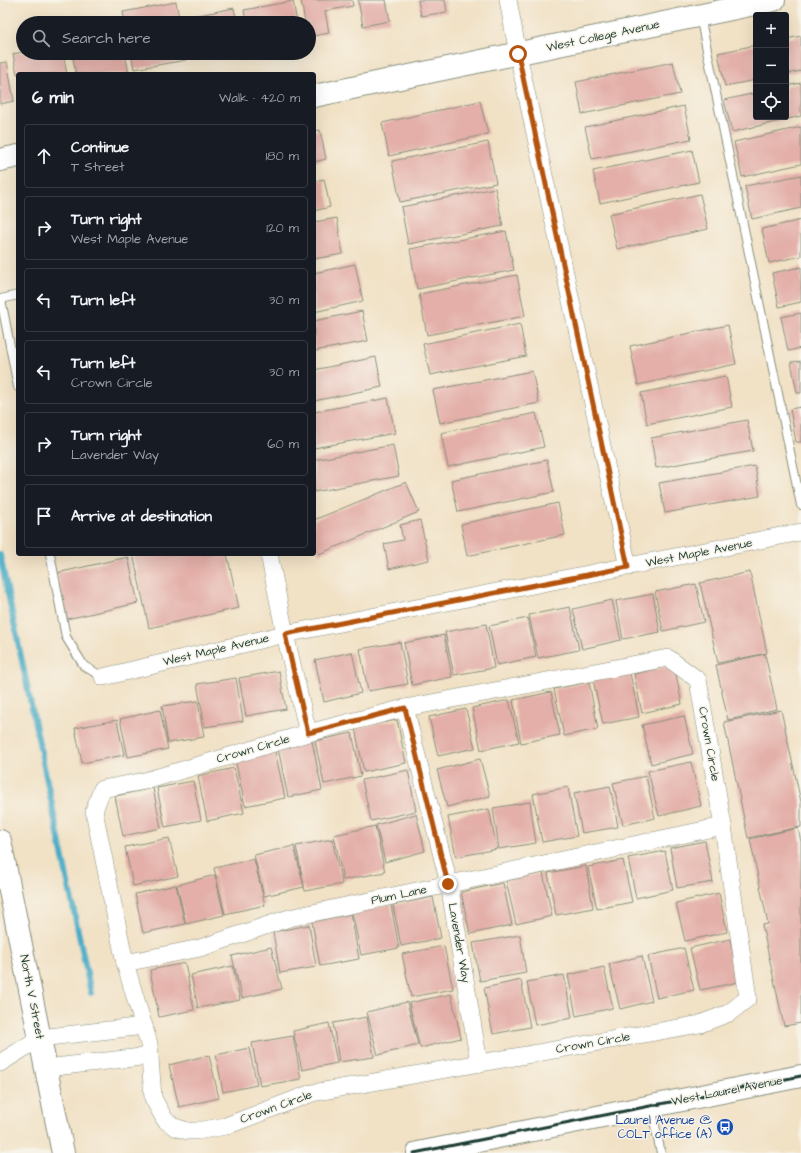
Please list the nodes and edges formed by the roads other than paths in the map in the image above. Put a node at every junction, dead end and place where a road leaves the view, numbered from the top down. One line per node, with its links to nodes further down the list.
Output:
1 (508, 0): 4 (street)
2 (774, 0): 3 (street, West College Avenue)
3 (700, 16): 4 (street, West College Avenue); 11 (lane)
4 (518, 54): 5 (street, West College Avenue); 15 (street)
5 (316, 96)
6 (16, 156): 7 (street)
7 (0, 160)
8 (16, 295): 9 (lane)
9 (0, 296): 10 (lane)
10 (16, 377)
11 (801, 505)
12 (801, 532): 15 (street, West Maple Avenue)
13 (50, 556): 17 (lane)
14 (269, 556): 16 (street)
15 (628, 567): 16 (street, West Maple Avenue)
16 (285, 634): 17 (street, West Maple Avenue); 19 (street)
17 (103, 677)
18 (405, 708): 19 (street, Crown Circle); 20 (street, Crown Circle); 22 (street, Lavender Way)
19 (308, 733): 23 (street, Crown Circle)
20 (723, 826): 22 (street, Plum Lane); 28 (street, Crown Circle)
21 (0, 840): 25 (street, North V Street)
22 (448, 884): 23 (street, Plum Lane); 28 (street, Lavender Way)
23 (125, 963): 24 (street, Crown Circle)
24 (144, 1026): 25 (street); 26 (street, Crown Circle)
25 (40, 1038): 27 (street); 29 (street, North V Street)
26 (150, 1056): 28 (street, Crown Circle); 29 (street)
27 (0, 1063)
28 (479, 1064)
29 (46, 1068): 32 (street, North V Street)
30 (801, 1076): 31 (street, West Laurel Avenue)
31 (651, 1107): 33 (street, West Laurel Avenue); 34 (lane)
32 (63, 1153)
33 (418, 1153)
34 (661, 1153)

